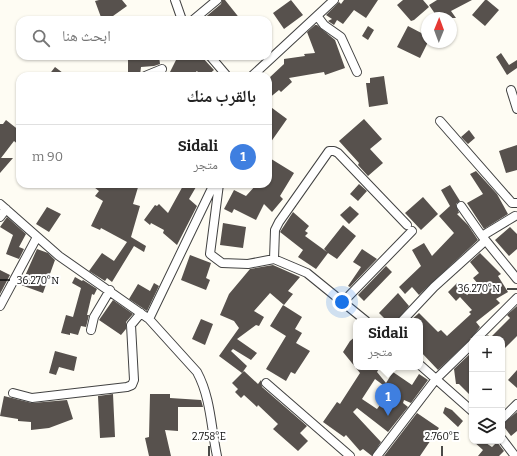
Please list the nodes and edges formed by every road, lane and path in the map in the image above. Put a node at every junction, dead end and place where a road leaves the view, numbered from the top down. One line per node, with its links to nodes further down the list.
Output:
1 (175, 0): 4 (street)
2 (217, 0): 5 (street)
3 (334, 0): 6 (street)
4 (181, 16)
5 (198, 16)
6 (318, 16): 7 (street); 14 (street)
7 (272, 58)
8 (213, 60): 12 (street)
9 (270, 60): 13 (street)
10 (162, 68): 11 (street)
11 (153, 72)
12 (224, 72)
13 (256, 72)
14 (357, 72)
15 (511, 90): 16 (street)
16 (517, 109)
17 (440, 121): 20 (street)
18 (212, 188): 36 (street)
19 (218, 188): 27 (street)
20 (517, 203)
21 (3, 206): 24 (street); 25 (street)
22 (461, 206): 26 (street)
23 (515, 216): 26 (street)
24 (0, 217)
25 (37, 237): 29 (street); 32 (street)
26 (484, 238): 28 (street); 35 (street)
27 (274, 259): 31 (street); 31 (street)
28 (517, 279)
29 (110, 290): 33 (street); 37 (street)
30 (517, 298): 38 (street)
31 (343, 302): 34 (street)
32 (0, 306)
33 (141, 313): 36 (street); 43 (street)
34 (362, 318)
35 (405, 318)
36 (149, 319): 48 (street)
37 (91, 330)
38 (479, 336)
39 (469, 347): 41 (street)
40 (423, 368): 41 (street)
41 (436, 379): 45 (street); 50 (street)
42 (266, 383): 49 (street)
43 (13, 393)
44 (517, 404): 46 (street)
45 (469, 409)
46 (505, 416)
47 (505, 443): 51 (street)
48 (217, 456)
49 (350, 456)
50 (377, 456)
51 (515, 456)

